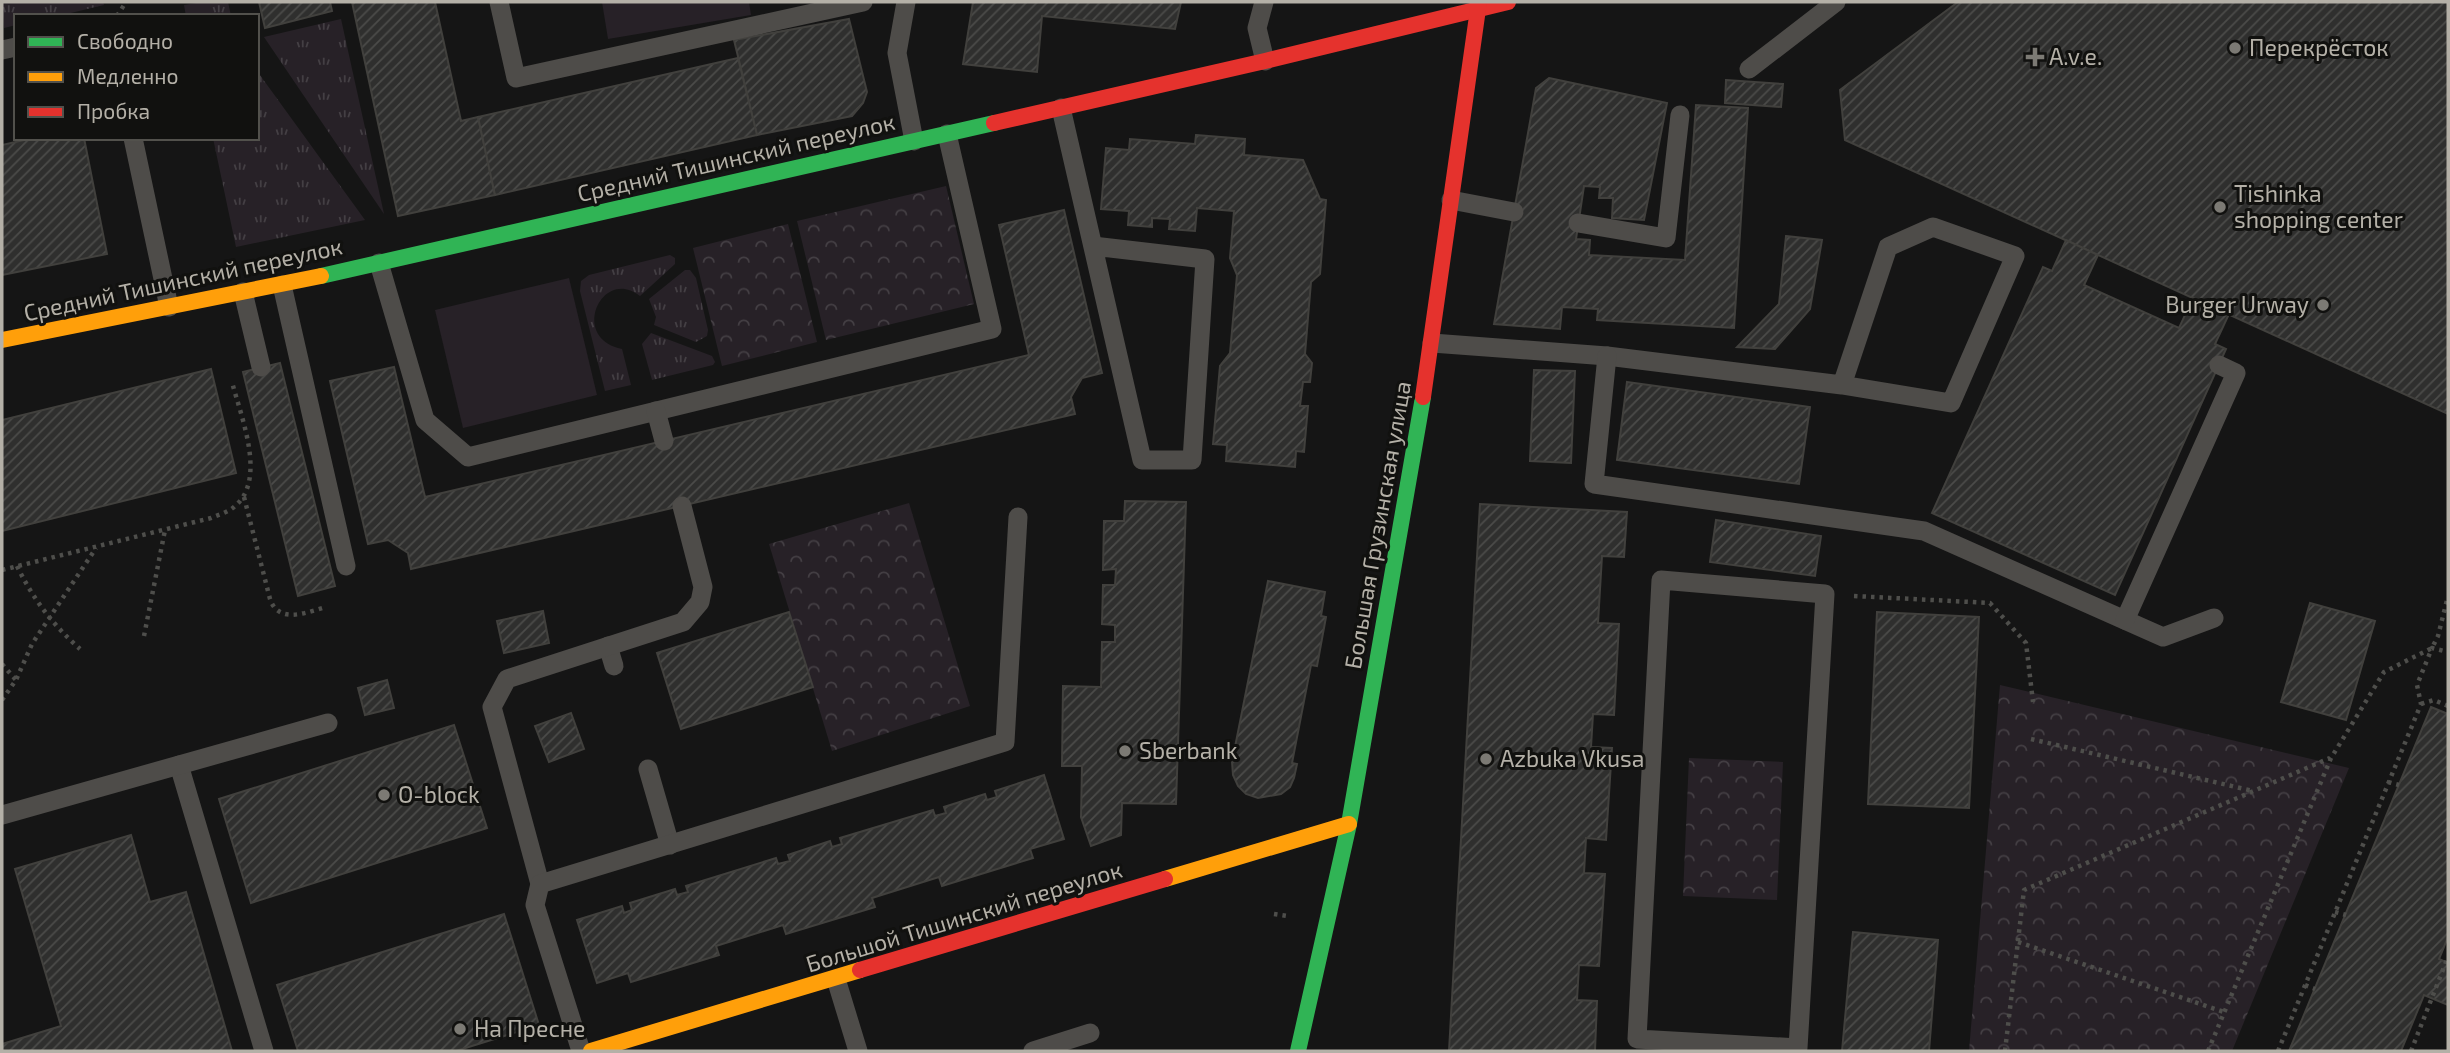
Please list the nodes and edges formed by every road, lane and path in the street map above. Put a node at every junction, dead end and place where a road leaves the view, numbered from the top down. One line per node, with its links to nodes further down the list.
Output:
1 (499, 2): 2 (lane)
2 (863, 2)
3 (906, 2): 14 (lane)
4 (1264, 2): 8 (lane)
5 (1508, 2): 7 (street, Средний Тишинский переулок)
6 (1836, 2): 9 (lane)
7 (1478, 6): 8 (street, Средний Тишинский переулок); 15 (street, Большая Грузинская улица)
8 (1265, 61): 10 (street, Средний Тишинский переулок)
9 (1749, 69)
10 (1061, 108): 12 (street, Средний Тишинский переулок); 18 (lane)
11 (1680, 115): 17 (lane)
12 (947, 134): 14 (street, Средний Тишинский переулок); 29 (lane)
13 (133, 140): 22 (lane)
14 (914, 141): 19 (street, Средний Тишинский переулок)
15 (1451, 200): 16 (lane); 24 (street, Большая Грузинская улица)
16 (1514, 212)
17 (1578, 223)
18 (1093, 246): 18 (lane)
19 (379, 263): 20 (street, Средний Тишинский переулок); 29 (lane)
20 (282, 285): 21 (street, Средний Тишинский переулок); 38 (lane)
21 (243, 292): 22 (street, Средний Тишинский переулок); 27 (lane)
22 (169, 307): 23 (street, Средний Тишинский переулок)
23 (2, 340)
24 (1432, 343): 25 (lane); 67 (street, Большая Грузинская улица)
25 (1607, 356): 28 (lane); 45 (lane)
26 (2219, 365): 45 (lane)
27 (261, 367)
28 (1842, 386): 28 (lane)
29 (656, 411): 30 (lane)
30 (664, 441)
31 (248, 445): 32 (path)
32 (244, 496): 35 (path); 42 (path)
33 (681, 506): 47 (lane)
34 (1018, 517): 68 (lane)
35 (165, 530): 36 (path); 46 (path)
36 (97, 547): 37 (path); 43 (path)
37 (17, 566): 39 (path); 43 (path)
38 (346, 566)
39 (2, 570)
40 (1825, 594): 55 (path); 81 (lane); 81 (lane)
41 (2448, 596): 48 (path)
42 (326, 607)
43 (49, 618): 49 (path); 53 (path)
44 (2214, 618): 45 (lane)
45 (2125, 620)
46 (144, 636)
47 (608, 646): 52 (lane); 69 (lane)
48 (2432, 648): 50 (path); 56 (path); 60 (path)
49 (80, 649)
50 (2448, 652)
51 (2, 664): 53 (path)
52 (614, 666)
53 (16, 680): 54 (path)
54 (2, 700)
55 (2032, 702)
56 (2421, 704): 57 (path); 63 (path)
57 (2448, 706)
58 (328, 723): 61 (lane)
59 (2031, 739): 65 (path)
60 (2331, 758): 65 (path); 79 (path)
61 (179, 765): 66 (lane); 82 (lane)
62 (648, 769): 68 (lane)
63 (2388, 782): 64 (path); 70 (path)
64 (2399, 785)
65 (2254, 791): 74 (path)
66 (2, 815)
67 (1349, 824): 76 (street, Большой Тишинский переулок); 87 (street, Большая Грузинская улица)
68 (670, 845): 69 (lane)
69 (540, 884): 83 (lane)
70 (2335, 912): 72 (path); 77 (path)
71 (1274, 914): 73 (path)
72 (2346, 915)
73 (1289, 917)
74 (2018, 942): 79 (path); 88 (path)
75 (2448, 957): 91 (path)
76 (836, 979): 84 (street, Большой Тишинский переулок); 85 (lane)
77 (2305, 985): 78 (path); 90 (path)
78 (2315, 989)
79 (2224, 1012): 89 (path)
80 (1090, 1033): 86 (lane)
81 (1637, 1045)
82 (264, 1051)
83 (582, 1051)
84 (591, 1051)
85 (859, 1051)
86 (1033, 1051)
87 (1298, 1051)
88 (2005, 1051)
89 (2208, 1051)
90 (2278, 1051)
91 (2411, 1051)

